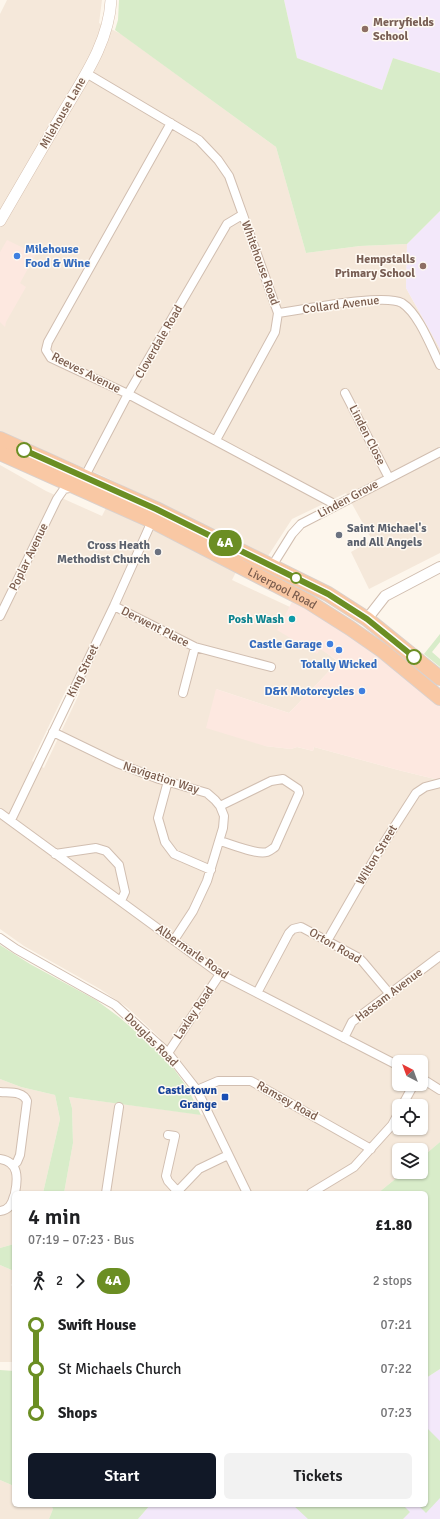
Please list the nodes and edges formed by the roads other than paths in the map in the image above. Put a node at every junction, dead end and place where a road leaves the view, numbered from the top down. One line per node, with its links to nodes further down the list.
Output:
1 (111, 0): 2 (main road, Milehouse Lane)
2 (86, 73): 3 (street, Whitehouse Road); 5 (main road, Milehouse Lane)
3 (171, 123): 4 (street, Whitehouse Road); 9 (street, Reeves Avenue)
4 (242, 215): 6 (street, Whitehouse Road); 9 (street, Cloverdale Road)
5 (0, 221)
6 (278, 313): 7 (street, Collard Avenue); 11 (street, Whitehouse Road)
7 (440, 365)
8 (345, 393): 14 (street, Linden Close)
9 (128, 394): 11 (street, Reeves Avenue); 15 (street, Cloverdale Road)
10 (0, 439): 15 (highway, Liverpool Road)
11 (216, 440): 16 (street, Reeves Avenue)
12 (440, 452): 14 (street, Linden Grove)
13 (0, 453): 15 (highway, Liverpool Road)
14 (389, 478): 16 (street, Linden Grove)
15 (81, 482): 17 (highway, Liverpool Road); 18 (highway, Liverpool Road); 21 (street, Poplar Avenue)
16 (336, 505): 18 (street, Linden Grove)
17 (152, 521): 20 (street, King Street); 22 (highway, Liverpool Road)
18 (272, 566): 22 (highway, Liverpool Road)
19 (440, 567): 22 (street)
20 (114, 606): 23 (street, Derwent Place); 28 (street, King Street)
21 (0, 616)
22 (360, 625): 25 (highway, Liverpool Road); 27 (highway)
23 (195, 648): 24 (street, Derwent Place); 26 (street, Derwent Place)
24 (271, 667)
25 (440, 678)
26 (182, 693)
27 (440, 698)
28 (53, 732): 29 (street, Navigation Way); 33 (street, King Street)
29 (168, 781): 31 (street, Navigation Way); 36 (street)
30 (440, 783): 40 (street, Wilton Street)
31 (220, 806): 34 (street); 34 (street)
32 (0, 813): 33 (street, Albermarle Road)
33 (11, 820): 35 (street, Albermarle Road)
34 (220, 841): 36 (street)
35 (55, 854): 37 (street, Albermarle Road); 37 (street)
36 (211, 870): 39 (street)
37 (121, 901): 39 (street, Albermarle Road)
38 (0, 938): 46 (street, Douglas Road)
39 (174, 940): 42 (street, Albermarle Road)
40 (327, 941): 43 (street, Orton Road); 44 (street, Orton Road)
41 (440, 956): 44 (street, Hassam Avenue)
42 (220, 974): 43 (street, Albermarle Road); 46 (street, Laxley Road)
43 (257, 993): 45 (street, Albermarle Road)
44 (389, 993): 45 (street, Hassam Avenue)
45 (344, 1038): 47 (street, Albermarle Road)
46 (168, 1053): 50 (street, Douglas Road)
47 (392, 1062)
48 (428, 1081): 49 (street)
49 (438, 1086)
50 (197, 1090): 55 (street, Ramsey Road); 56 (street, Douglas Road)
51 (0, 1092): 58 (street)
52 (119, 1107): 60 (street)
53 (392, 1125): 55 (street)
54 (168, 1135): 61 (street)
55 (371, 1148): 64 (street)
56 (228, 1155): 62 (street); 63 (street, Douglas Road)
57 (0, 1159): 58 (street)
58 (13, 1165): 59 (street)
59 (15, 1191)
60 (106, 1191)
61 (176, 1191)
62 (178, 1191)
63 (246, 1191)
64 (314, 1191)
65 (12, 1202): 66 (street)
66 (0, 1211)

